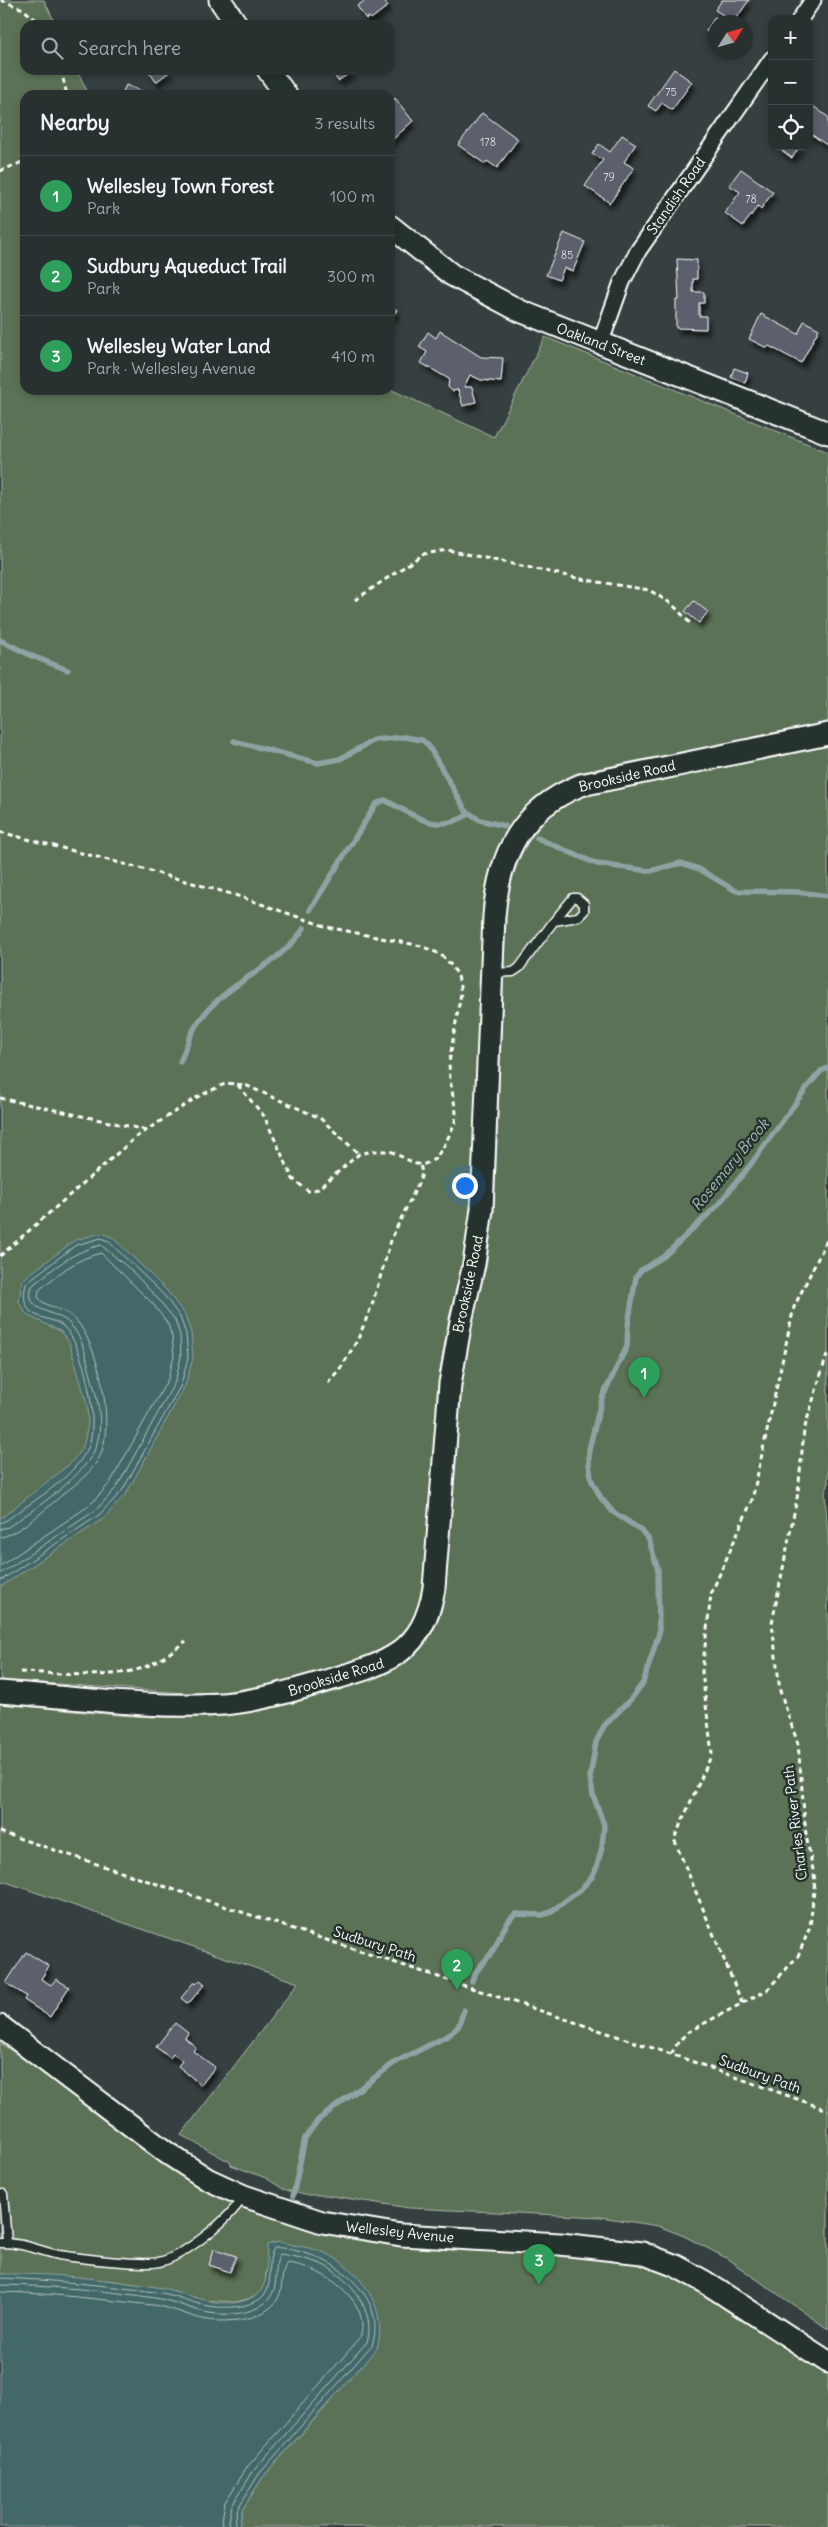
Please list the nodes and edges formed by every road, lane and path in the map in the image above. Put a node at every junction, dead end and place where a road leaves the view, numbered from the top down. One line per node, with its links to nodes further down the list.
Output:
1 (1, 0): 5 (path)
2 (220, 0): 6 (street)
3 (813, 0): 4 (street)
4 (803, 15)
5 (36, 20)
6 (234, 20)
7 (771, 60): 15 (street, Standish Road)
8 (62, 75): 10 (path)
9 (272, 75): 11 (street)
10 (66, 90)
11 (282, 90)
12 (20, 163): 13 (path)
13 (0, 171)
14 (395, 230): 15 (street, Oakland Street)
15 (600, 344): 16 (street, Oakland Street)
16 (828, 433)
17 (355, 600): 18 (path)
18 (690, 623)
19 (828, 734): 22 (street, Brookside Road)
20 (0, 832): 27 (path)
21 (554, 921): 22 (lane)
22 (492, 973): 34 (street, Brookside Road)
23 (236, 1083): 25 (path); 26 (path); 26 (path)
24 (0, 1098): 25 (path)
25 (147, 1130): 29 (path)
26 (359, 1154): 27 (path)
27 (420, 1164): 31 (path)
28 (828, 1238): 36 (path)
29 (0, 1256)
30 (828, 1351): 36 (path, Charles River Path)
31 (328, 1383)
32 (186, 1641): 33 (path)
33 (17, 1672)
34 (0, 1692)
35 (0, 1832): 38 (path, Sudbury Path)
36 (742, 2003): 38 (path, Charles River Path)
37 (0, 2026): 41 (street, Wellesley Avenue)
38 (671, 2054): 39 (path, Sudbury Path)
39 (828, 2110)
40 (3, 2194): 42 (lane)
41 (244, 2196): 42 (lane); 43 (street, Wellesley Avenue)
42 (3, 2243)
43 (828, 2362)

